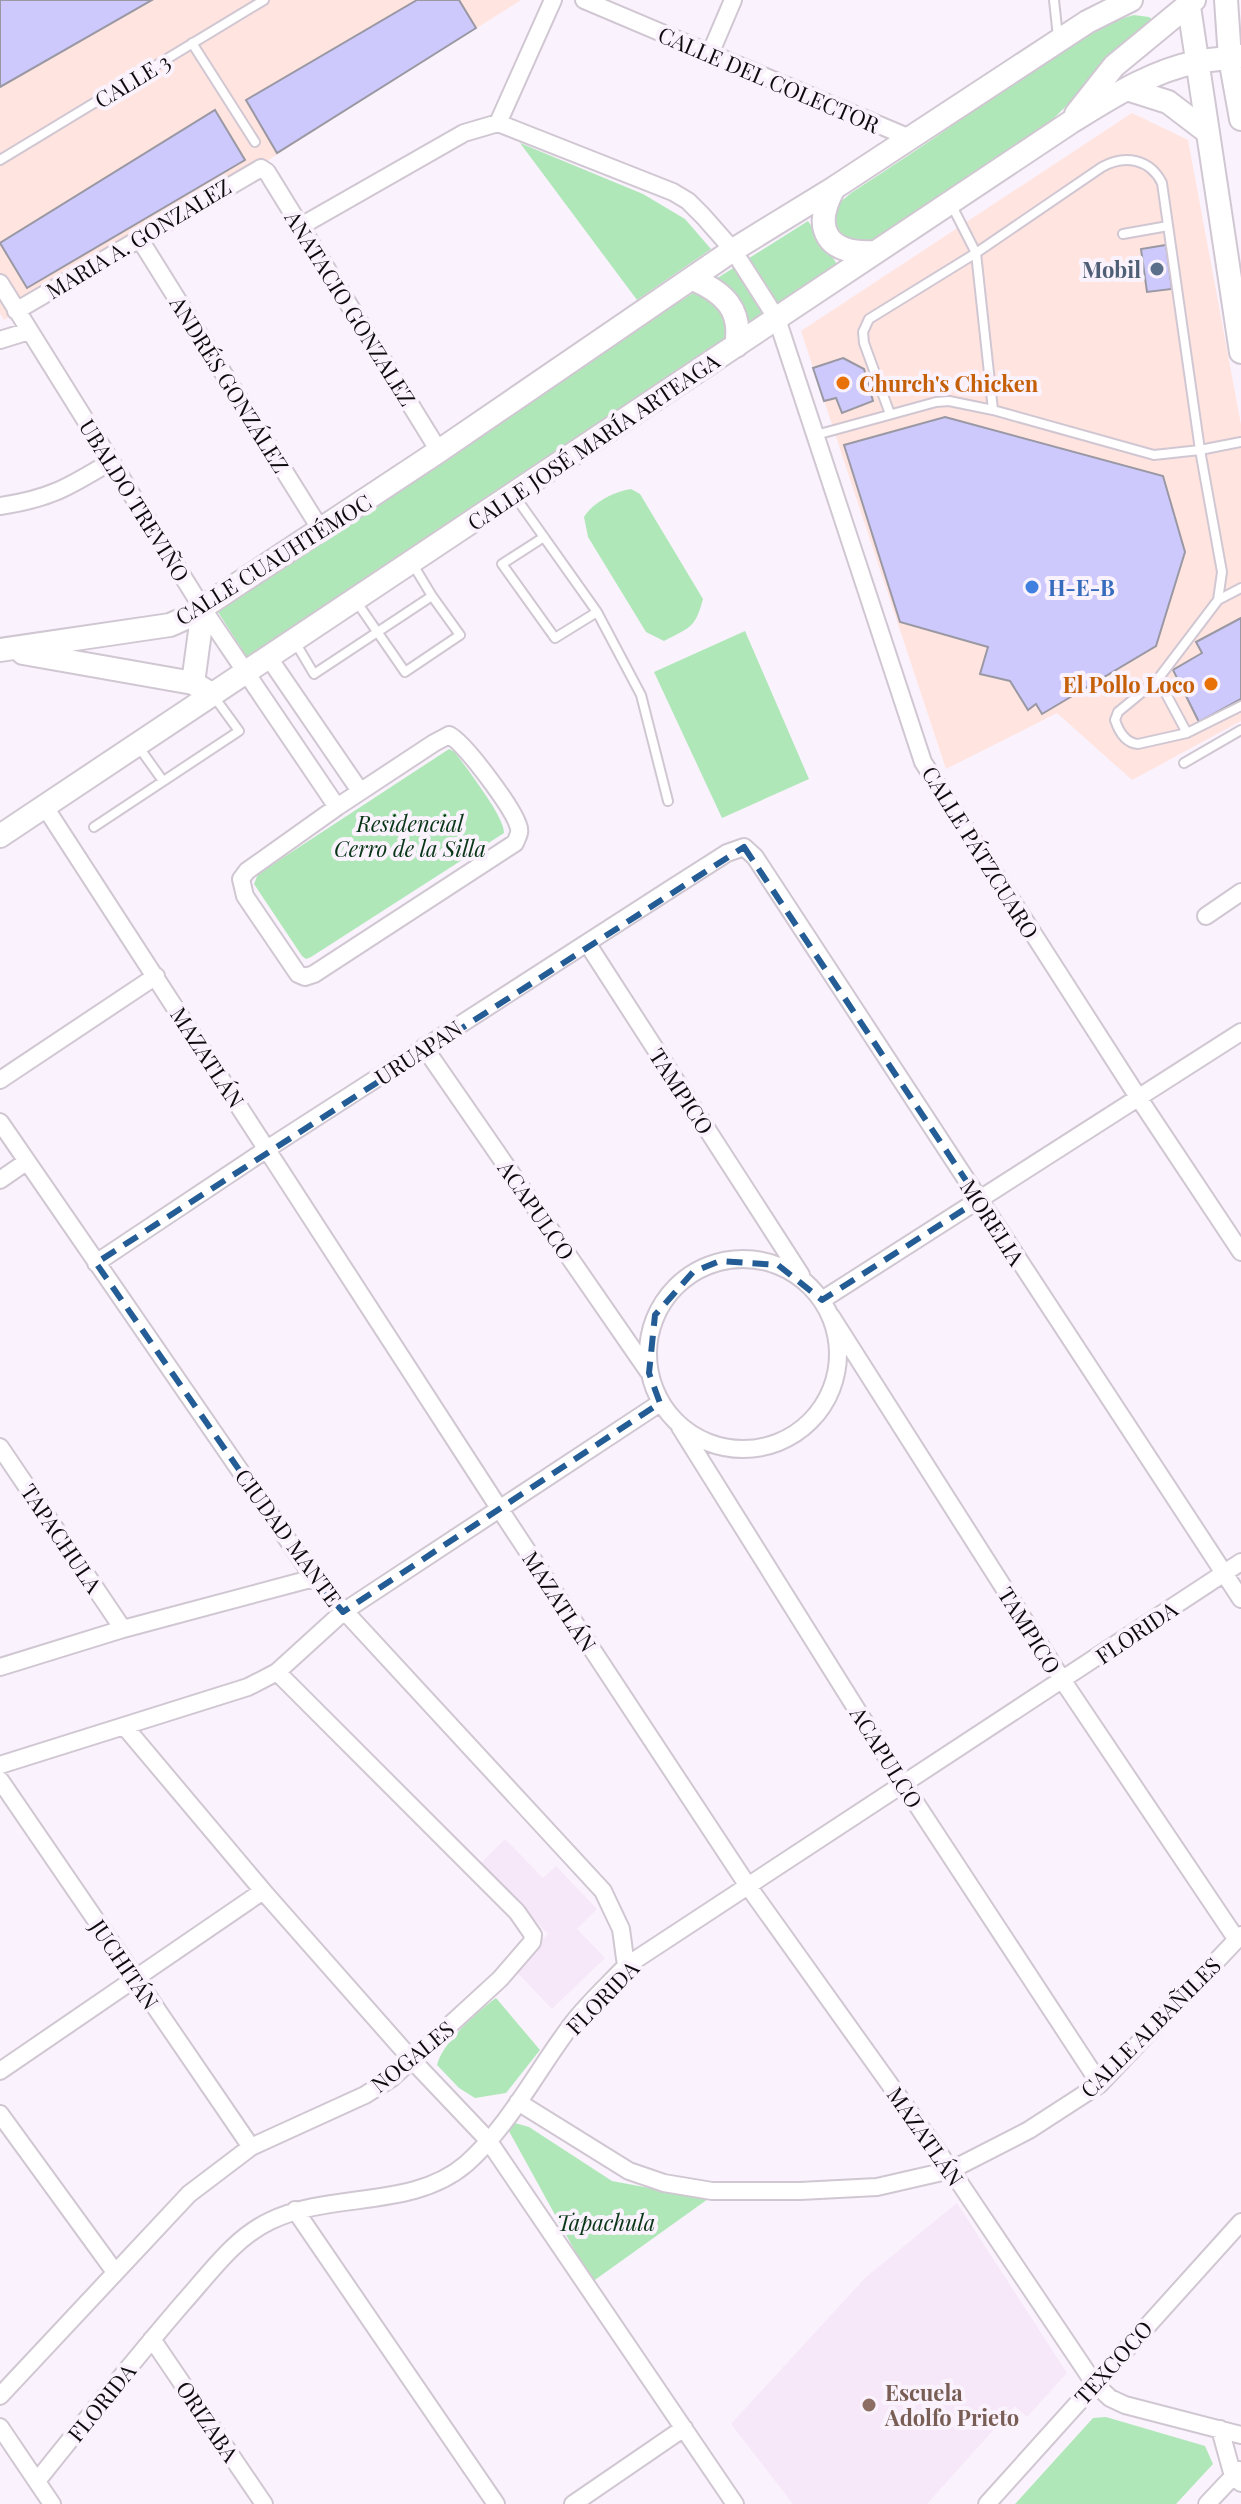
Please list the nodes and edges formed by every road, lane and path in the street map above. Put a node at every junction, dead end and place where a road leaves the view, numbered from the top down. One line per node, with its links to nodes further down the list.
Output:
1 (264, 0): 10 (lane, CALLE 3)
2 (553, 0): 17 (street)
3 (584, 0): 11 (street, CALLE DEL COLECTOR)
4 (733, 0): 11 (street)
5 (1054, 0): 9 (lane)
6 (1131, 0): 9 (street)
7 (1226, 0): 12 (street)
8 (1190, 2): 13 (street); 16 (street)
9 (1058, 41): 19 (street)
10 (192, 43): 20 (lane); 21 (lane, CALLE 3)
11 (710, 54): 19 (street, CALLE DEL COLECTOR)
12 (1237, 58): 13 (street, CALLE JOSÉ MARÍA ARTEAGA); 15 (street)
13 (1195, 62): 14 (street, CALLE JOSÉ MARÍA ARTEAGA); 18 (street)
14 (1127, 89): 16 (street, CALLE JOSÉ MARÍA ARTEAGA); 18 (street)
15 (1241, 119)
16 (1071, 122): 24 (street, CALLE JOSÉ MARÍA ARTEAGA)
17 (498, 123): 25 (street); 29 (street, CALLE PÁTZCUARO)
18 (1206, 131): 39 (street)
19 (910, 138): 23 (street)
20 (255, 142)
21 (0, 160)
22 (261, 168): 25 (street, ANATACIO GONZALEZ); 28 (street, MARIA A. GONZALEZ)
23 (834, 188): 29 (street); 30 (street)
24 (950, 203): 30 (street, CALLE JOSÉ MARÍA ARTEAGA); 31 (lane)
25 (301, 226): 45 (street, ANATACIO GONZALEZ)
26 (1168, 226): 27 (lane); 31 (lane); 44 (lane)
27 (1123, 234)
28 (139, 238): 34 (street, MARIA A. GONZALEZ); 49 (street, ANDRÉS GONZÁLEZ)
29 (733, 250): 32 (street); 35 (street, CALLE PÁTZCUARO)
30 (875, 252): 35 (street, CALLE JOSÉ MARÍA ARTEAGA)
31 (976, 253): 40 (lane); 41 (lane)
32 (693, 279): 38 (street); 45 (street)
33 (0, 283): 34 (street, UBALDO TREVIÑO)
34 (16, 311): 36 (street, UBALDO TREVIÑO)
35 (777, 319): 38 (street, CALLE JOSÉ MARÍA ARTEAGA); 42 (street, CALLE PÁTZCUARO)
36 (29, 331): 37 (street); 46 (street, UBALDO TREVIÑO)
37 (0, 340)
38 (736, 346): 47 (street, CALLE JOSÉ MARÍA ARTEAGA)
39 (1241, 352)
40 (993, 410): 41 (lane); 44 (lane)
41 (890, 414): 42 (lane)
42 (816, 435): 86 (street, CALLE PÁTZCUARO)
43 (1241, 442): 44 (lane)
44 (1200, 450): 55 (lane)
45 (439, 451): 49 (street, CALLE CUAUHTÉMOC)
46 (110, 462): 48 (street); 56 (street, UBALDO TREVIÑO)
47 (514, 494): 50 (lane); 51 (street, CALLE JOSÉ MARÍA ARTEAGA)
48 (0, 506)
49 (321, 530): 56 (street, CALLE CUAUHTÉMOC)
50 (544, 537): 57 (lane); 57 (lane)
51 (411, 561): 53 (lane); 54 (street, CALLE JOSÉ MARÍA ARTEAGA)
52 (1241, 588): 55 (lane)
53 (432, 596): 58 (lane); 58 (lane)
54 (355, 600): 58 (lane); 59 (street, CALLE JOSÉ MARÍA ARTEAGA)
55 (1218, 600): 63 (lane)
56 (203, 609): 60 (street, CALLE CUAUHTÉMOC); 62 (street, UBALDO TREVIÑO); 64 (street)
57 (597, 612): 73 (lane)
58 (378, 632): 59 (lane)
59 (294, 641): 61 (street, CALLE JOSÉ MARÍA ARTEAGA)
60 (1, 650): 64 (street)
61 (269, 658): 62 (street, CALLE JOSÉ MARÍA ARTEAGA); 72 (street)
62 (244, 673): 65 (street, CALLE JOSÉ MARÍA ARTEAGA); 75 (street, UBALDO TREVIÑO)
63 (1158, 679): 68 (lane); 68 (lane)
64 (193, 683): 65 (street)
65 (213, 695): 69 (street, CALLE JOSÉ MARÍA ARTEAGA); 71 (lane)
66 (1241, 706): 68 (lane)
67 (1241, 730): 70 (lane)
68 (1187, 733)
69 (137, 746): 71 (lane); 74 (street, CALLE JOSÉ MARÍA ARTEAGA)
70 (1184, 763)
71 (163, 781): 76 (lane)
72 (360, 791): 75 (street); 75 (street)
73 (668, 801)
74 (45, 807): 77 (street, CALLE JOSÉ MARÍA ARTEAGA); 82 (street, MAZATLÁN)
75 (337, 807)
76 (94, 827)
77 (0, 836)
78 (744, 847): 81 (street, URUAPAN); 91 (street, MORELIA)
79 (1241, 892): 80 (street)
80 (1206, 916)
81 (587, 943): 84 (street, URUAPAN); 94 (street, TAMPICO)
82 (156, 976): 85 (street); 88 (street, MAZATLÁN)
83 (1241, 1032): 86 (street)
84 (424, 1047): 88 (street, URUAPAN); 97 (street, ACAPULCO)
85 (0, 1080)
86 (1138, 1097): 91 (street); 92 (street, CALLE PÁTZCUARO)
87 (0, 1122): 89 (street, CIUDAD MANTE)
88 (267, 1149): 93 (street, URUAPAN); 101 (street, MAZATLÁN)
89 (26, 1162): 90 (street); 93 (street, CIUDAD MANTE)
90 (0, 1180)
91 (979, 1200): 95 (street); 103 (street, MORELIA)
92 (1241, 1252)
93 (96, 1263): 104 (street, CIUDAD MANTE)
94 (804, 1280): 95 (street); 97 (street)
95 (822, 1300): 96 (street)
96 (831, 1316): 99 (street); 110 (street, TAMPICO)
97 (649, 1373): 98 (street)
98 (660, 1403): 99 (street); 101 (street)
99 (680, 1427): 114 (street, ACAPULCO)
100 (0, 1447): 107 (street, TAPACHULA)
101 (499, 1508): 106 (street); 115 (street, MAZATLÁN)
102 (1241, 1562): 103 (street, FLORIDA)
103 (1224, 1573): 105 (street, MORELIA); 110 (street, FLORIDA)
104 (314, 1578): 106 (street, CIUDAD MANTE); 107 (street)
105 (1241, 1599)
106 (343, 1612): 109 (street); 118 (street, CIUDAD MANTE)
107 (123, 1629): 108 (street)
108 (0, 1667)
109 (277, 1672): 111 (street); 120 (street, NOGALES)
110 (1063, 1681): 114 (street, FLORIDA); 117 (street, TAMPICO)
111 (125, 1727): 112 (street); 116 (street)
112 (0, 1765)
113 (0, 1780): 119 (street, JUCHITÁN)
114 (904, 1785): 115 (street, FLORIDA); 122 (street, ACAPULCO)
115 (748, 1886): 118 (street, FLORIDA); 127 (street, MAZATLÁN)
116 (263, 1891): 119 (street); 120 (street)
117 (1239, 1937): 122 (street, CALLE ALBAÑILES)
118 (626, 1966): 123 (street, FLORIDA)
119 (135, 1978): 121 (street); 126 (street, JUCHITÁN)
120 (413, 2061): 125 (street); 126 (street, NOGALES)
121 (0, 2071)
122 (1100, 2084): 127 (street, CALLE ALBAÑILES)
123 (518, 2102): 125 (street, FLORIDA); 127 (street, CALLE ALBAÑILES)
124 (0, 2114): 130 (street)
125 (488, 2140): 128 (street, FLORIDA); 135 (street)
126 (251, 2147): 130 (street, NOGALES)
127 (951, 2170): 132 (street, MAZATLÁN)
128 (295, 2210): 131 (street, FLORIDA); 142 (street)
129 (1241, 2222): 132 (street, TEXCOCO)
130 (115, 2272): 133 (street, NOGALES)
131 (152, 2339): 139 (street, FLORIDA); 141 (street, ORIZABA)
132 (1094, 2383): 136 (street); 145 (street, TEXCOCO)
133 (0, 2396)
134 (0, 2427): 139 (street)
135 (684, 2428): 143 (street); 144 (street)
136 (1220, 2429): 137 (street); 138 (street)
137 (1241, 2435)
138 (1238, 2475): 146 (street)
139 (37, 2481): 140 (street)
140 (52, 2504)
141 (264, 2504)
142 (496, 2504)
143 (573, 2504)
144 (735, 2504)
145 (987, 2504)
146 (1207, 2504)

